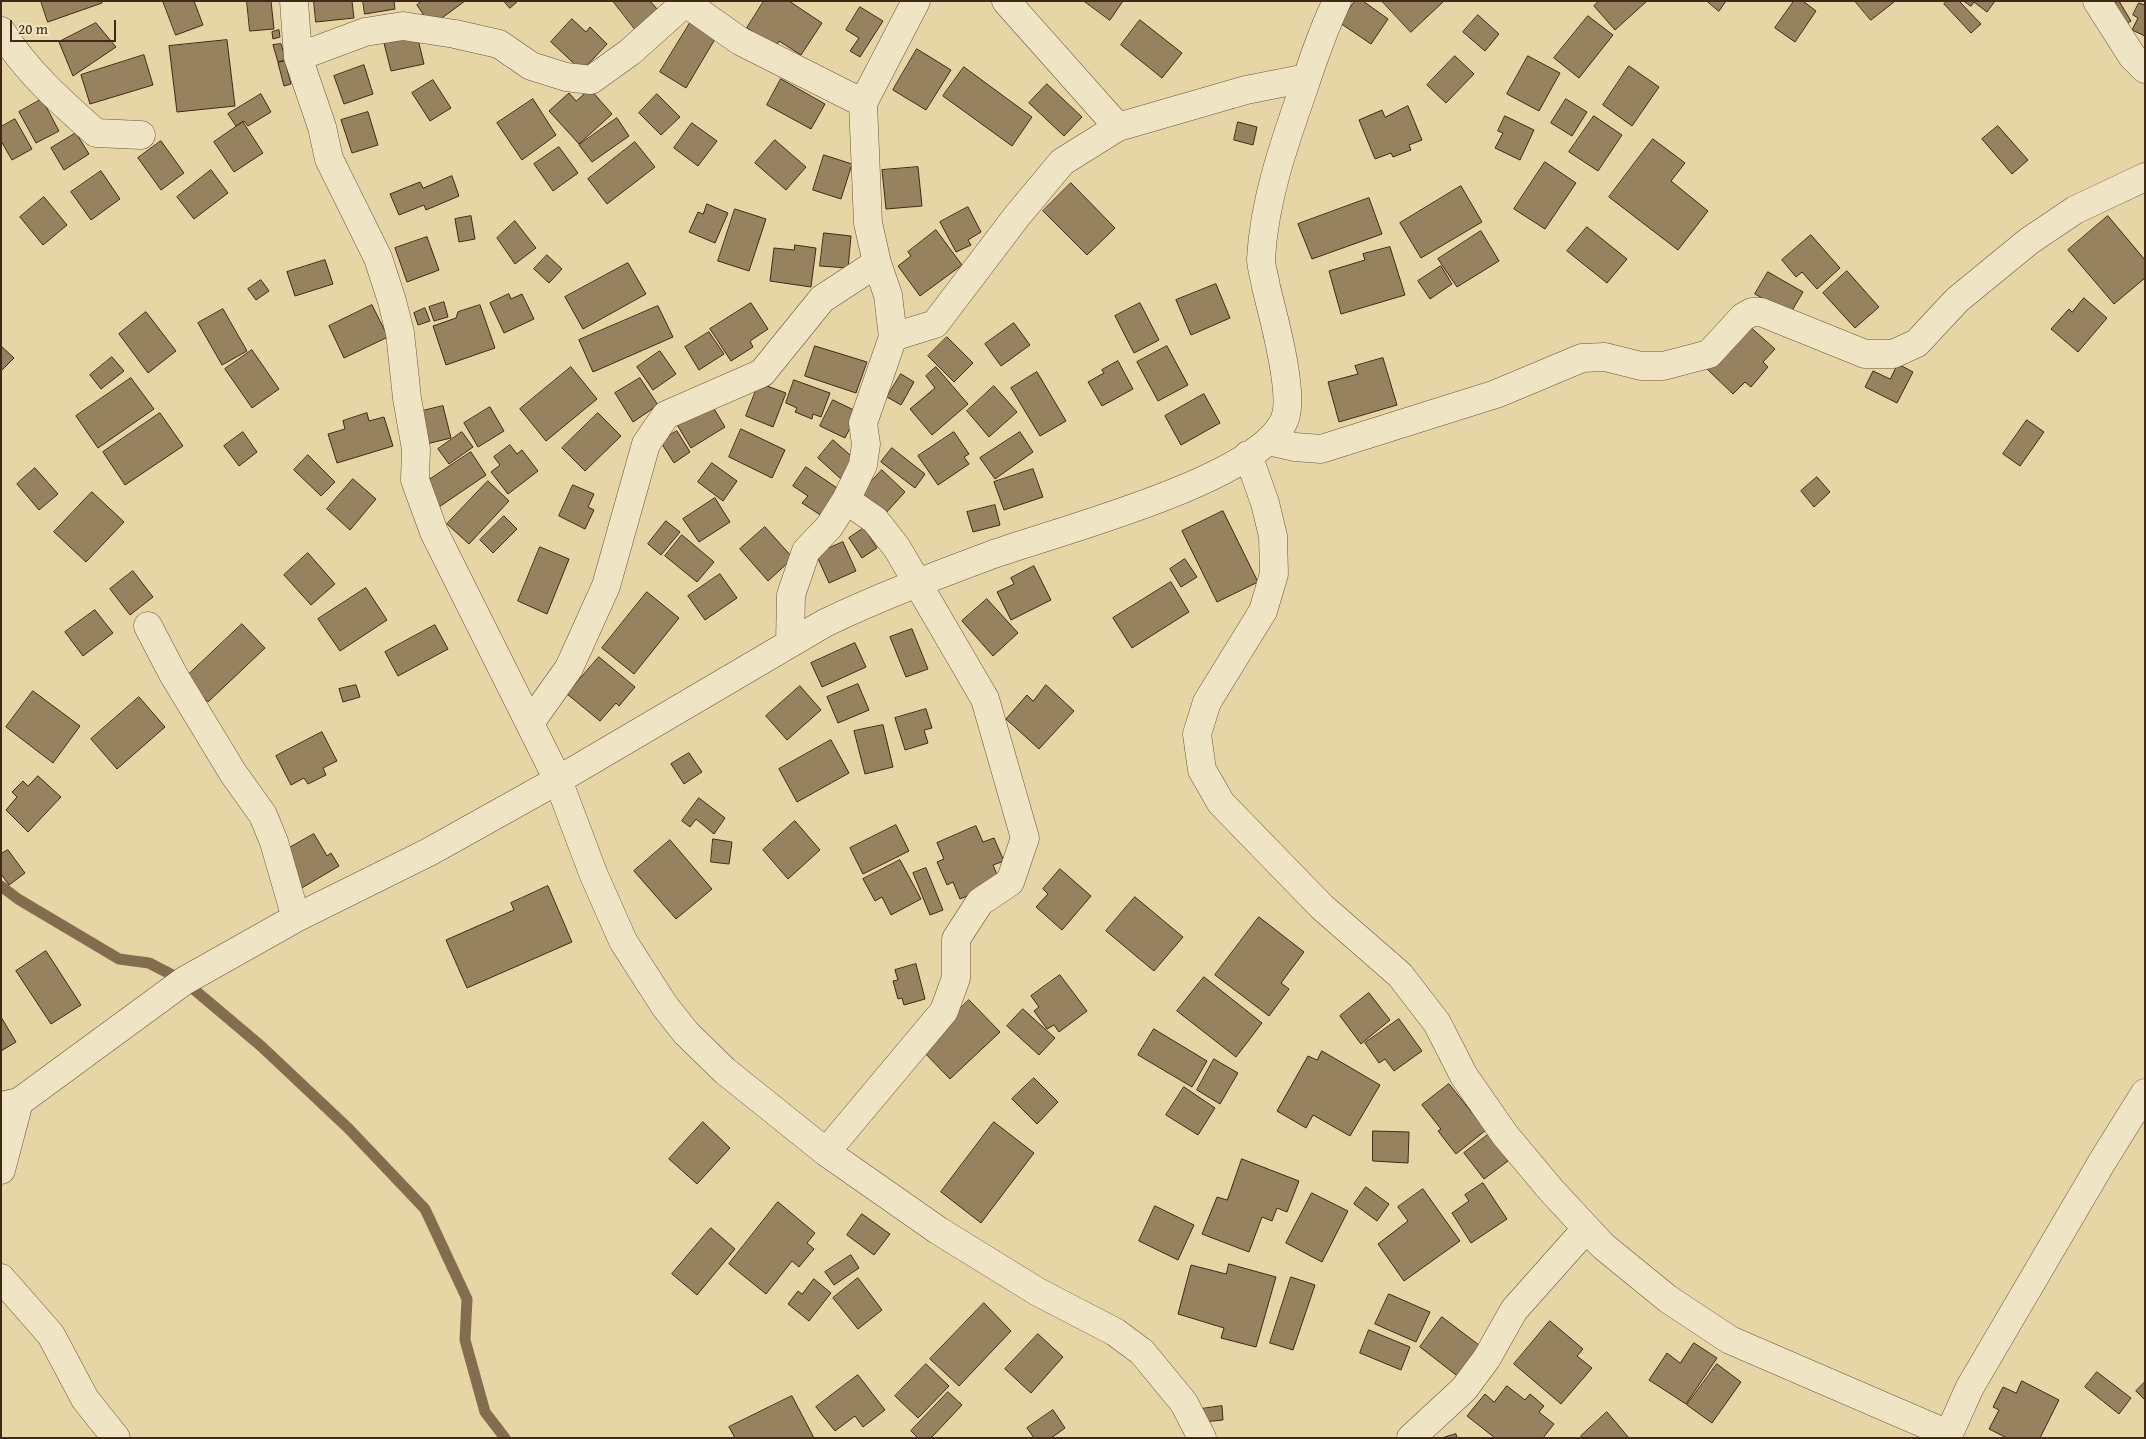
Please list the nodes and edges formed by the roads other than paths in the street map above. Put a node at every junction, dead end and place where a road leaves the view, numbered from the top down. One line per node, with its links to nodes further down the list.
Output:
1 (294, 1): 8 (street)
2 (916, 1): 11 (street)
3 (1006, 1): 12 (street)
4 (1337, 1): 10 (street)
5 (2097, 1): 9 (street)
6 (686, 2): 8 (street); 11 (street)
7 (1, 31): 13 (street)
8 (298, 58): 22 (street)
9 (2145, 69)
10 (1307, 78): 12 (street); 17 (street)
11 (863, 103): 15 (street)
12 (1118, 126): 16 (street)
13 (141, 135)
14 (2145, 178): 17 (street)
15 (877, 263): 16 (street); 22 (street)
16 (893, 337): 18 (street)
17 (1259, 448): 19 (street); 29 (street)
18 (846, 500): 19 (street); 21 (street)
19 (918, 583): 21 (street); 27 (street)
20 (148, 626): 24 (street)
21 (790, 643): 23 (street)
22 (530, 723): 23 (street)
23 (558, 780): 24 (street); 27 (street)
24 (296, 918): 26 (street)
25 (2145, 1093): 31 (street)
26 (10, 1104): 28 (street)
27 (826, 1152): 33 (street)
28 (1, 1170)
29 (1586, 1229): 31 (street); 34 (street)
30 (1, 1278): 32 (street)
31 (1948, 1436)
32 (116, 1438)
33 (1202, 1438)
34 (1412, 1438)

